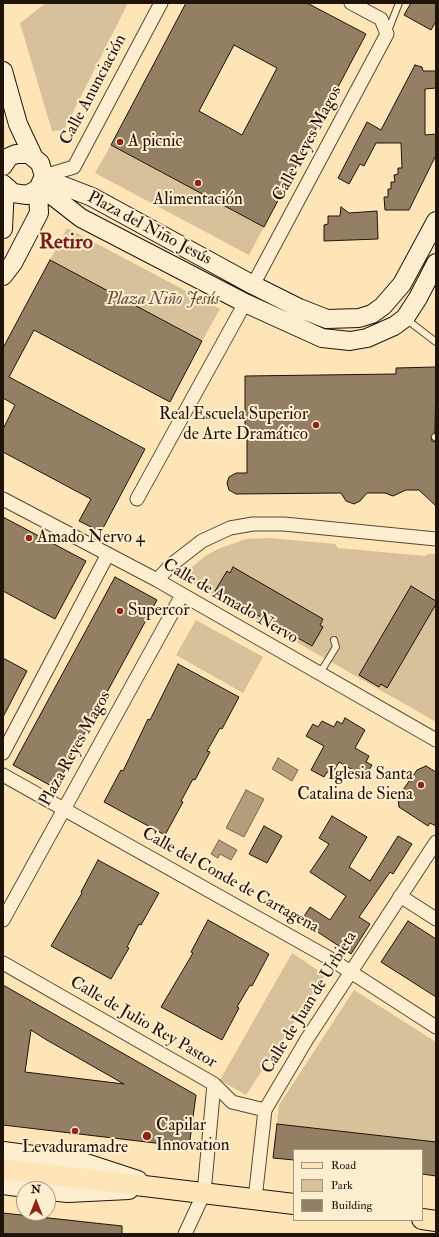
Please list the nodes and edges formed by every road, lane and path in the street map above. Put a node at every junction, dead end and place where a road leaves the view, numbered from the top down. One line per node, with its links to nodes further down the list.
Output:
1 (161, 3): 8 (street, Calle Anunciación)
2 (351, 3): 4 (street)
3 (399, 3): 4 (lane)
4 (387, 34): 14 (street, Calle Reyes Magos)
5 (3, 71): 6 (main road)
6 (33, 156): 7 (main road); 8 (main road)
7 (3, 166)
8 (41, 182): 9 (main road); 13 (main road); 14 (main road, Plaza del Niño Jesús); 15 (main road, Plaza del Niño Jesús)
9 (4, 185): 11 (main road)
10 (436, 221): 14 (main road, Plaza del Niño Jesús)
11 (3, 229)
12 (436, 263): 16 (main road)
13 (3, 276)
14 (253, 285)
15 (245, 303): 16 (main road, Plaza del Niño Jesús); 19 (street)
16 (405, 318): 17 (lane)
17 (436, 342)
18 (3, 499): 21 (street, Calle de Amado Nervo)
19 (137, 499)
20 (436, 539): 22 (street)
21 (108, 554): 22 (street, Calle de Amado Nervo); 27 (street)
22 (157, 580): 23 (street, Calle de Amado Nervo)
23 (182, 595): 25 (street, Calle de Amado Nervo); 29 (street, Plaza Reyes Magos)
24 (334, 640): 25 (lane)
25 (320, 674): 26 (street, Calle de Amado Nervo)
26 (436, 740)
27 (3, 753)
28 (3, 775): 29 (street, Calle del Conde de Cartagena)
29 (64, 808): 32 (street, Plaza Reyes Magos); 35 (street, Calle del Conde de Cartagena)
30 (436, 842): 31 (street, Calle de Juan de Urbieta)
31 (400, 896): 33 (street); 35 (street, Calle de Juan de Urbieta)
32 (3, 920)
33 (436, 920)
34 (3, 963): 37 (street, Calle de Julio Rey Pastor)
35 (350, 971): 36 (street, Calle del Conde de Cartagena); 38 (street, Calle de Juan de Urbieta)
36 (436, 1027)
37 (214, 1084): 38 (street, Calle de Julio Rey Pastor); 45 (street)
38 (265, 1110): 46 (street, Calle de Juan de Urbieta)
39 (3, 1151): 43 (main road)
40 (3, 1170): 43 (main road)
41 (3, 1186): 42 (main road)
42 (16, 1187)
43 (164, 1189): 44 (main road); 45 (main road)
44 (56, 1192)
45 (204, 1193): 46 (main road); 50 (street)
46 (255, 1199): 47 (main road)
47 (293, 1204)
48 (423, 1219): 49 (main road)
49 (436, 1221)
50 (185, 1234)

